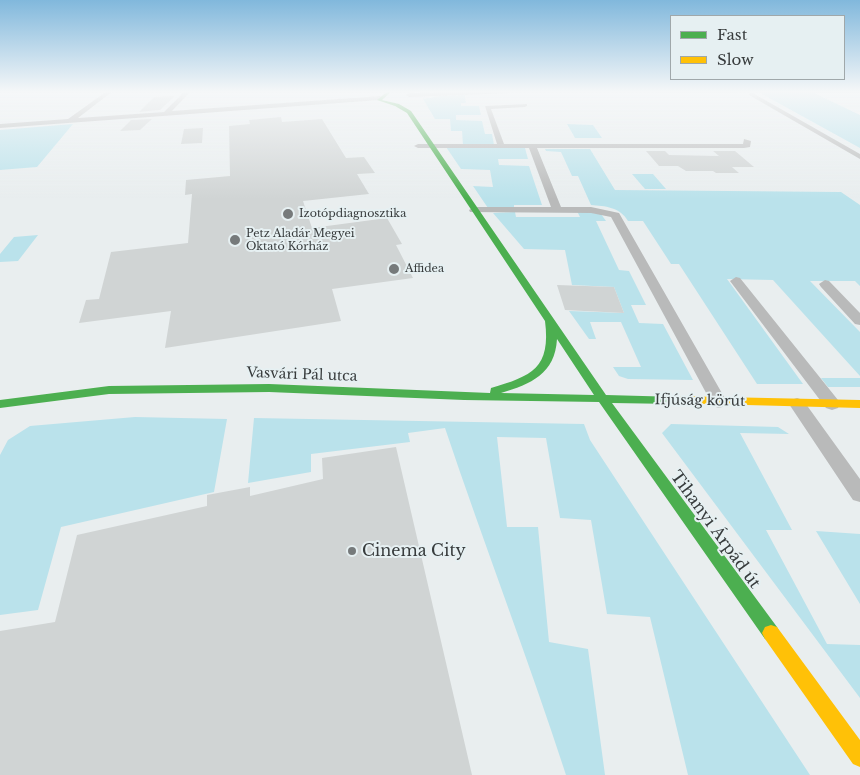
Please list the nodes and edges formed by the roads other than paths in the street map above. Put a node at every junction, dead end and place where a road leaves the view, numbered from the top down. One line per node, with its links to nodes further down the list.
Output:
1 (418, 127): 7 (street, Tihanyi Árpád út)
2 (495, 127): 5 (street)
3 (812, 127): 9 (street)
4 (747, 141): 8 (street)
5 (501, 145): 7 (street); 8 (street)
6 (418, 146): 7 (street)
7 (430, 146): 10 (street, Tihanyi Árpád út)
8 (532, 146): 11 (street)
9 (860, 157)
10 (474, 210): 11 (street); 14 (street, Tihanyi Árpád út)
11 (557, 210): 18 (street)
12 (736, 281): 21 (street)
13 (825, 284): 15 (street)
14 (549, 318): 16 (street, Tihanyi Árpád út); 17 (street, Tihanyi Árpád út)
15 (860, 321)
16 (464, 396): 17 (street, Vasvári Pál utca); 19 (street, Vasvári Pál utca)
17 (603, 399): 18 (street, Ifjúság körút); 24 (street, Tihanyi Árpád út)
18 (719, 402): 20 (street, Ifjúság körút)
19 (0, 404)
20 (797, 404): 21 (street, Ifjúság körút); 23 (street)
21 (832, 404): 22 (street, Ifjúság körút)
22 (860, 404)
23 (860, 494)
24 (860, 757)

